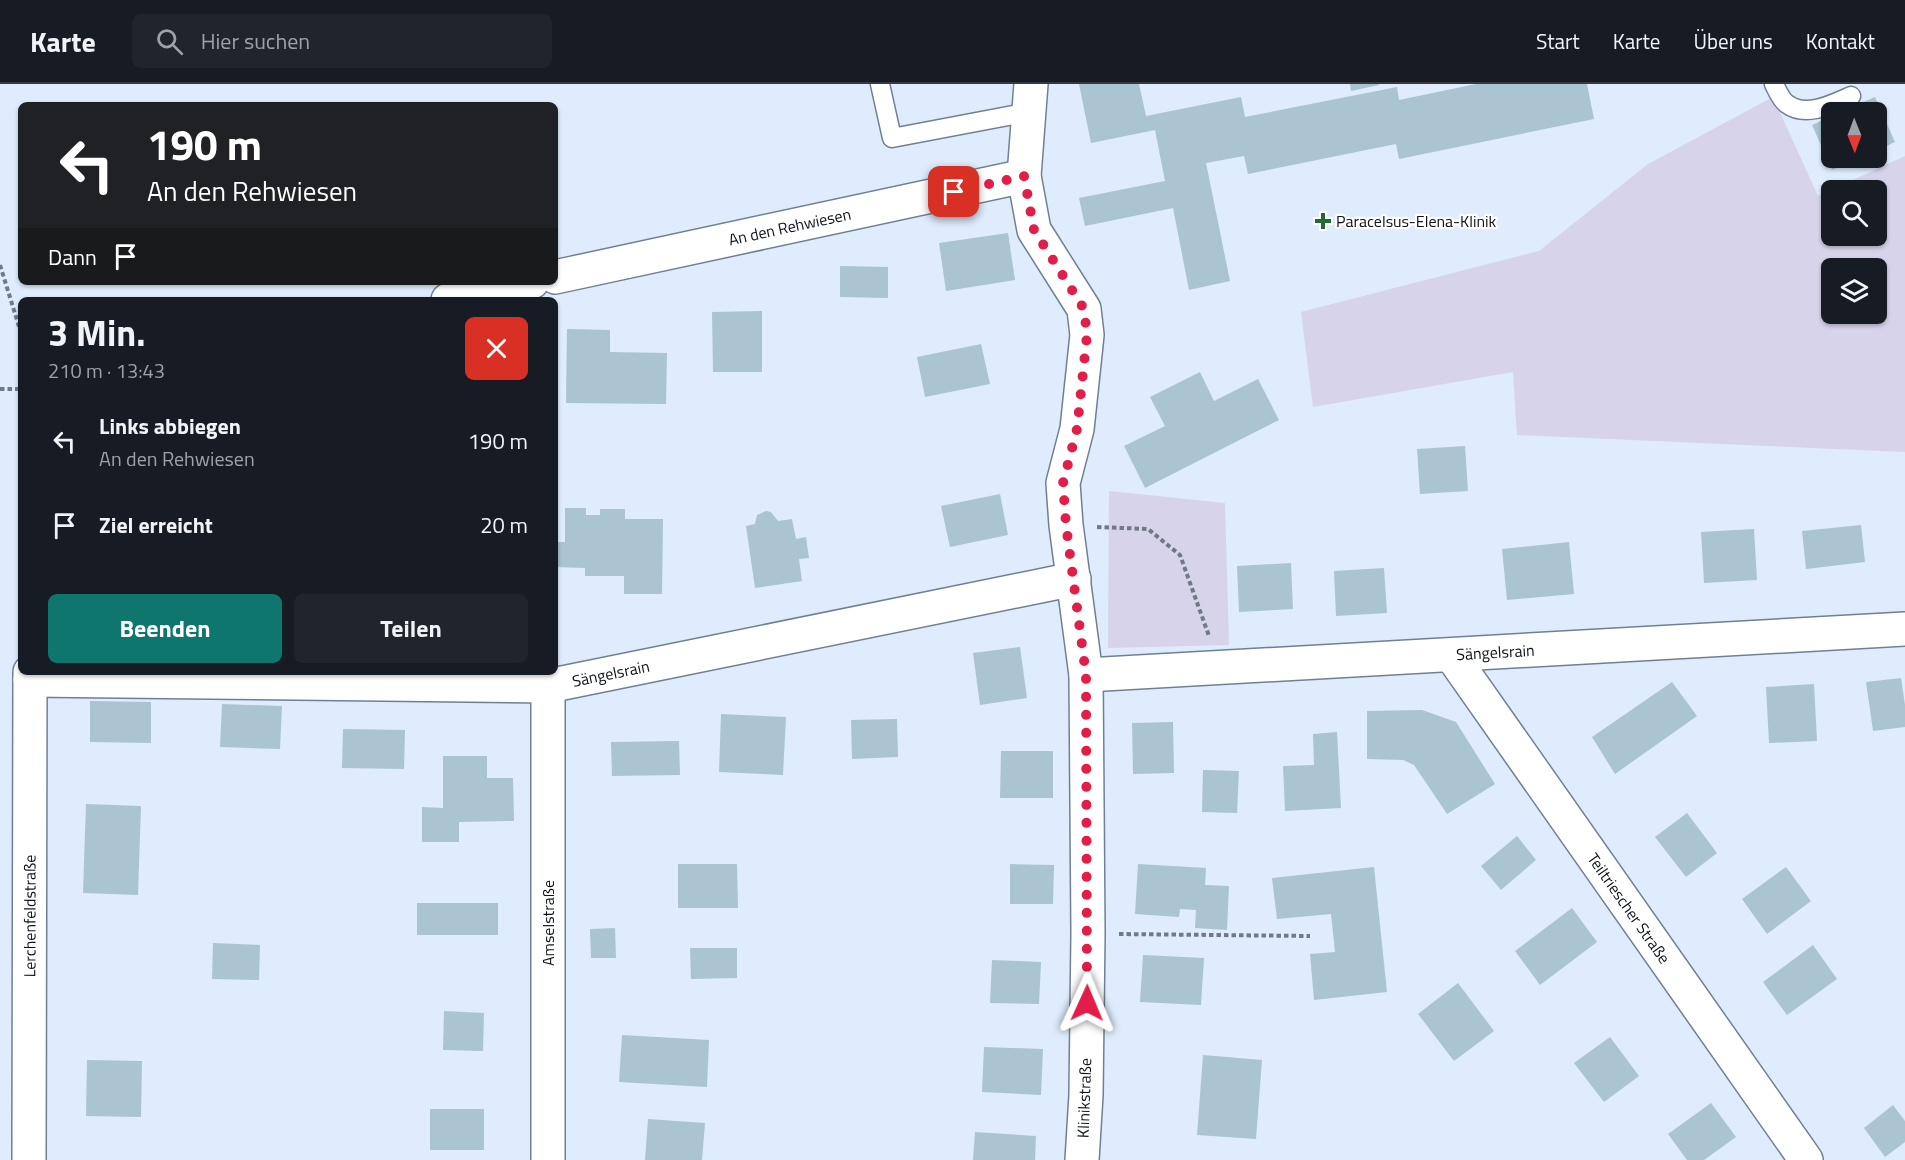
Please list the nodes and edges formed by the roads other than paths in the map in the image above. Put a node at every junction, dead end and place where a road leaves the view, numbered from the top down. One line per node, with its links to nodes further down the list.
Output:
1 (880, 84): 4 (lane)
2 (1774, 84): 3 (lane)
3 (1851, 96)
4 (1030, 98): 5 (street, Klinikstraße)
5 (1024, 176): 6 (street, An den Rehwiesen); 9 (street, Klinikstraße)
6 (558, 276)
7 (518, 285): 8 (street)
8 (462, 297)
9 (1074, 579): 12 (street, Klinikstraße); 14 (street, Sängelsrain)
10 (1905, 629): 11 (street, Sängelsrain)
11 (1452, 656): 12 (street, Sängelsrain); 18 (street, Teiltriescher Straße)
12 (1086, 675): 17 (street, Klinikstraße)
13 (30, 676): 14 (street, Sängelsrain); 15 (street, Lerchenfeldstraße)
14 (548, 686): 16 (street, Amselstraße)
15 (29, 1160)
16 (548, 1160)
17 (1082, 1160)
18 (1806, 1160)

